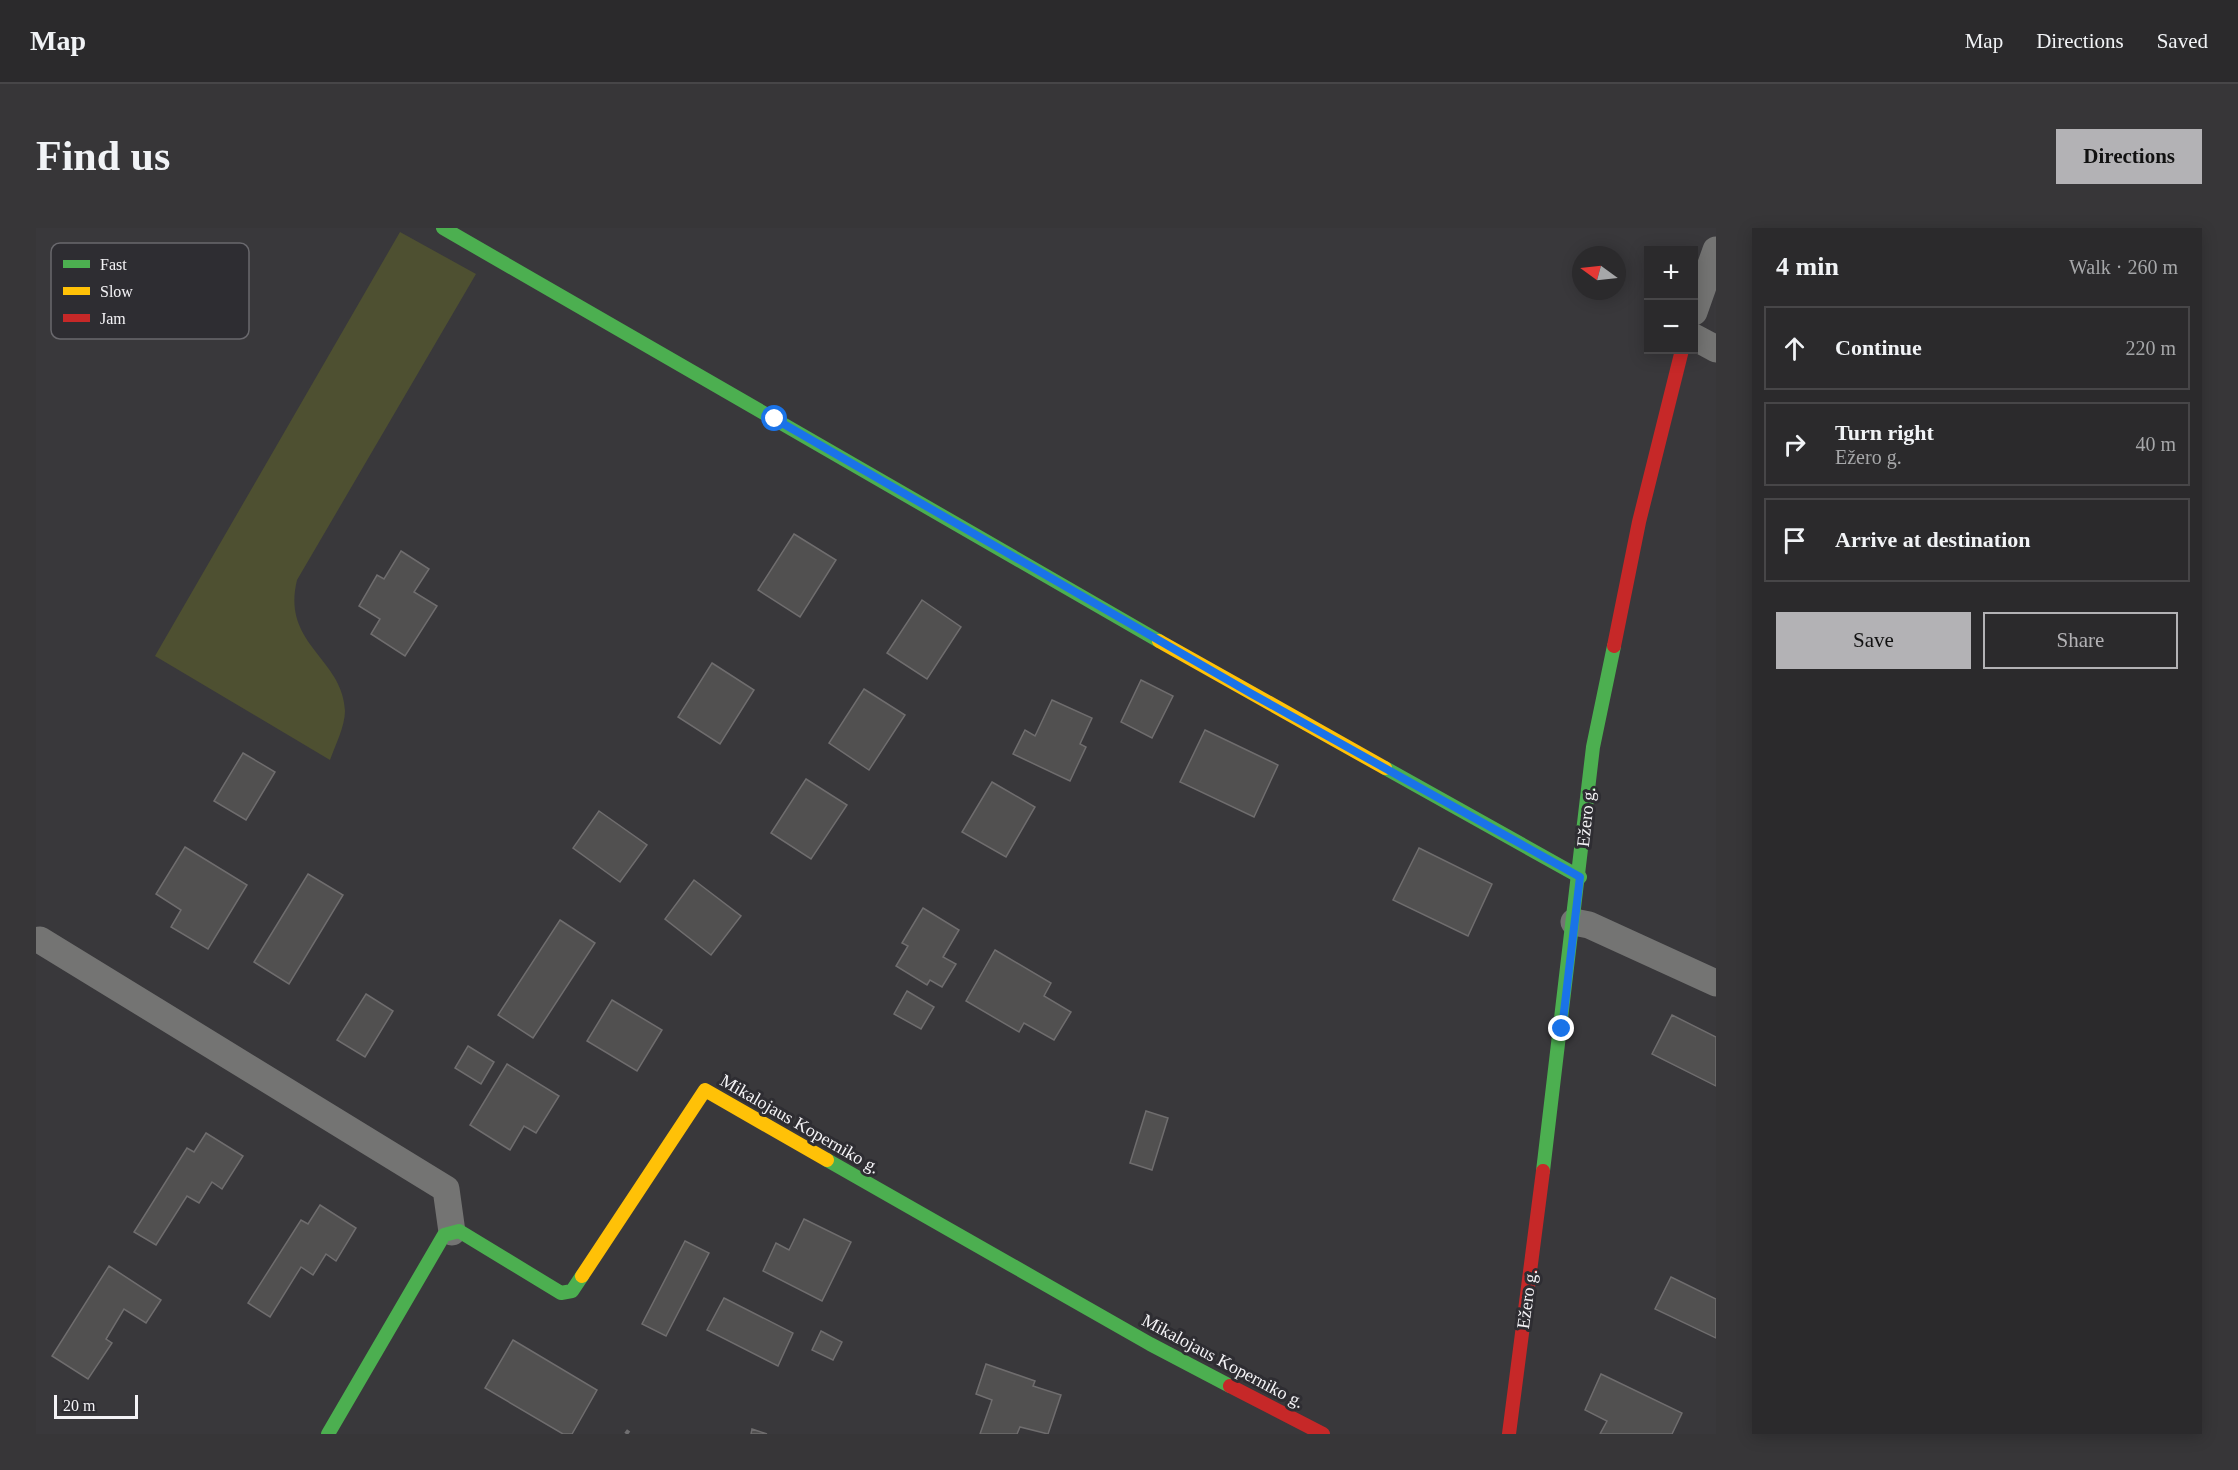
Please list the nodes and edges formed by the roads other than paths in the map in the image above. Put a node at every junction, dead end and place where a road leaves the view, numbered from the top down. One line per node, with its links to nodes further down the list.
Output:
1 (443, 228): 7 (street)
2 (1716, 250): 3 (street)
3 (1698, 301)
4 (1698, 339): 5 (street)
5 (1716, 349)
6 (1681, 354): 7 (street, Ežero g.)
7 (1580, 877): 8 (street, Ežero g.)
8 (1574, 922): 10 (street); 14 (street, Ežero g.)
9 (40, 940): 11 (street)
10 (1716, 983)
11 (452, 1232): 12 (street); 13 (street, Mikalojaus Koperniko g.)
12 (328, 1434)
13 (1323, 1434)
14 (1509, 1434)

